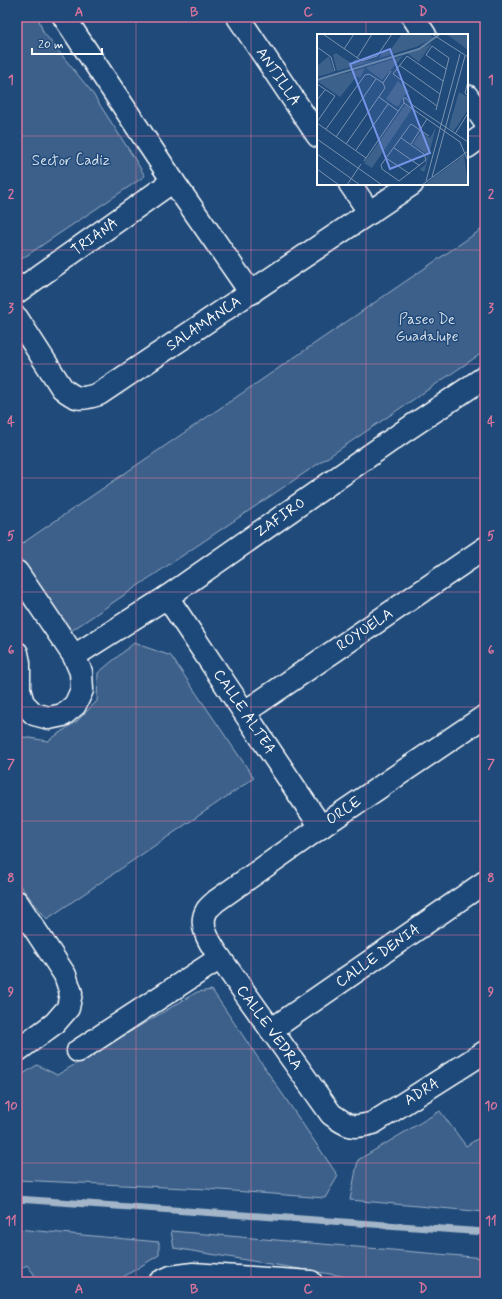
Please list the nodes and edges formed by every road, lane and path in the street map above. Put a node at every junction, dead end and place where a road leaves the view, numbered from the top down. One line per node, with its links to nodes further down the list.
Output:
1 (64, 17): 10 (street)
2 (238, 17): 8 (street, ANTILLA)
3 (413, 17): 4 (street)
4 (424, 34)
5 (468, 97): 6 (street)
6 (485, 122)
7 (485, 134): 9 (street)
8 (317, 135)
9 (468, 146)
10 (173, 181): 14 (street, TRIANA); 15 (street)
11 (351, 185): 13 (street)
12 (411, 185): 13 (street, SALAMANCA)
13 (370, 213): 15 (street, SALAMANCA)
14 (17, 292)
15 (251, 293): 16 (street, SALAMANCA)
16 (17, 318)
17 (485, 377): 20 (street, ZAFIRO)
18 (485, 548): 24 (street, ROYUELA)
19 (17, 572): 22 (street)
20 (167, 597): 22 (street, ZAFIRO); 24 (street, CALLE ALTEA)
21 (17, 653): 23 (street)
22 (74, 656): 23 (street)
23 (20, 705)
24 (244, 712): 26 (street, CALLE ALTEA)
25 (485, 716): 26 (street, ORCE)
26 (321, 827): 29 (street, ORCE)
27 (485, 882): 31 (street, CALLE DENIA)
28 (17, 902): 32 (street)
29 (206, 911): 30 (street, CALLE VEDRA)
30 (220, 958): 31 (street, CALLE VEDRA); 33 (street)
31 (271, 1030): 35 (street, CALLE VEDRA)
32 (17, 1050)
33 (78, 1051)
34 (485, 1052): 35 (street, ADRA)
35 (358, 1127)
36 (160, 1282): 37 (street)
37 (311, 1282)

